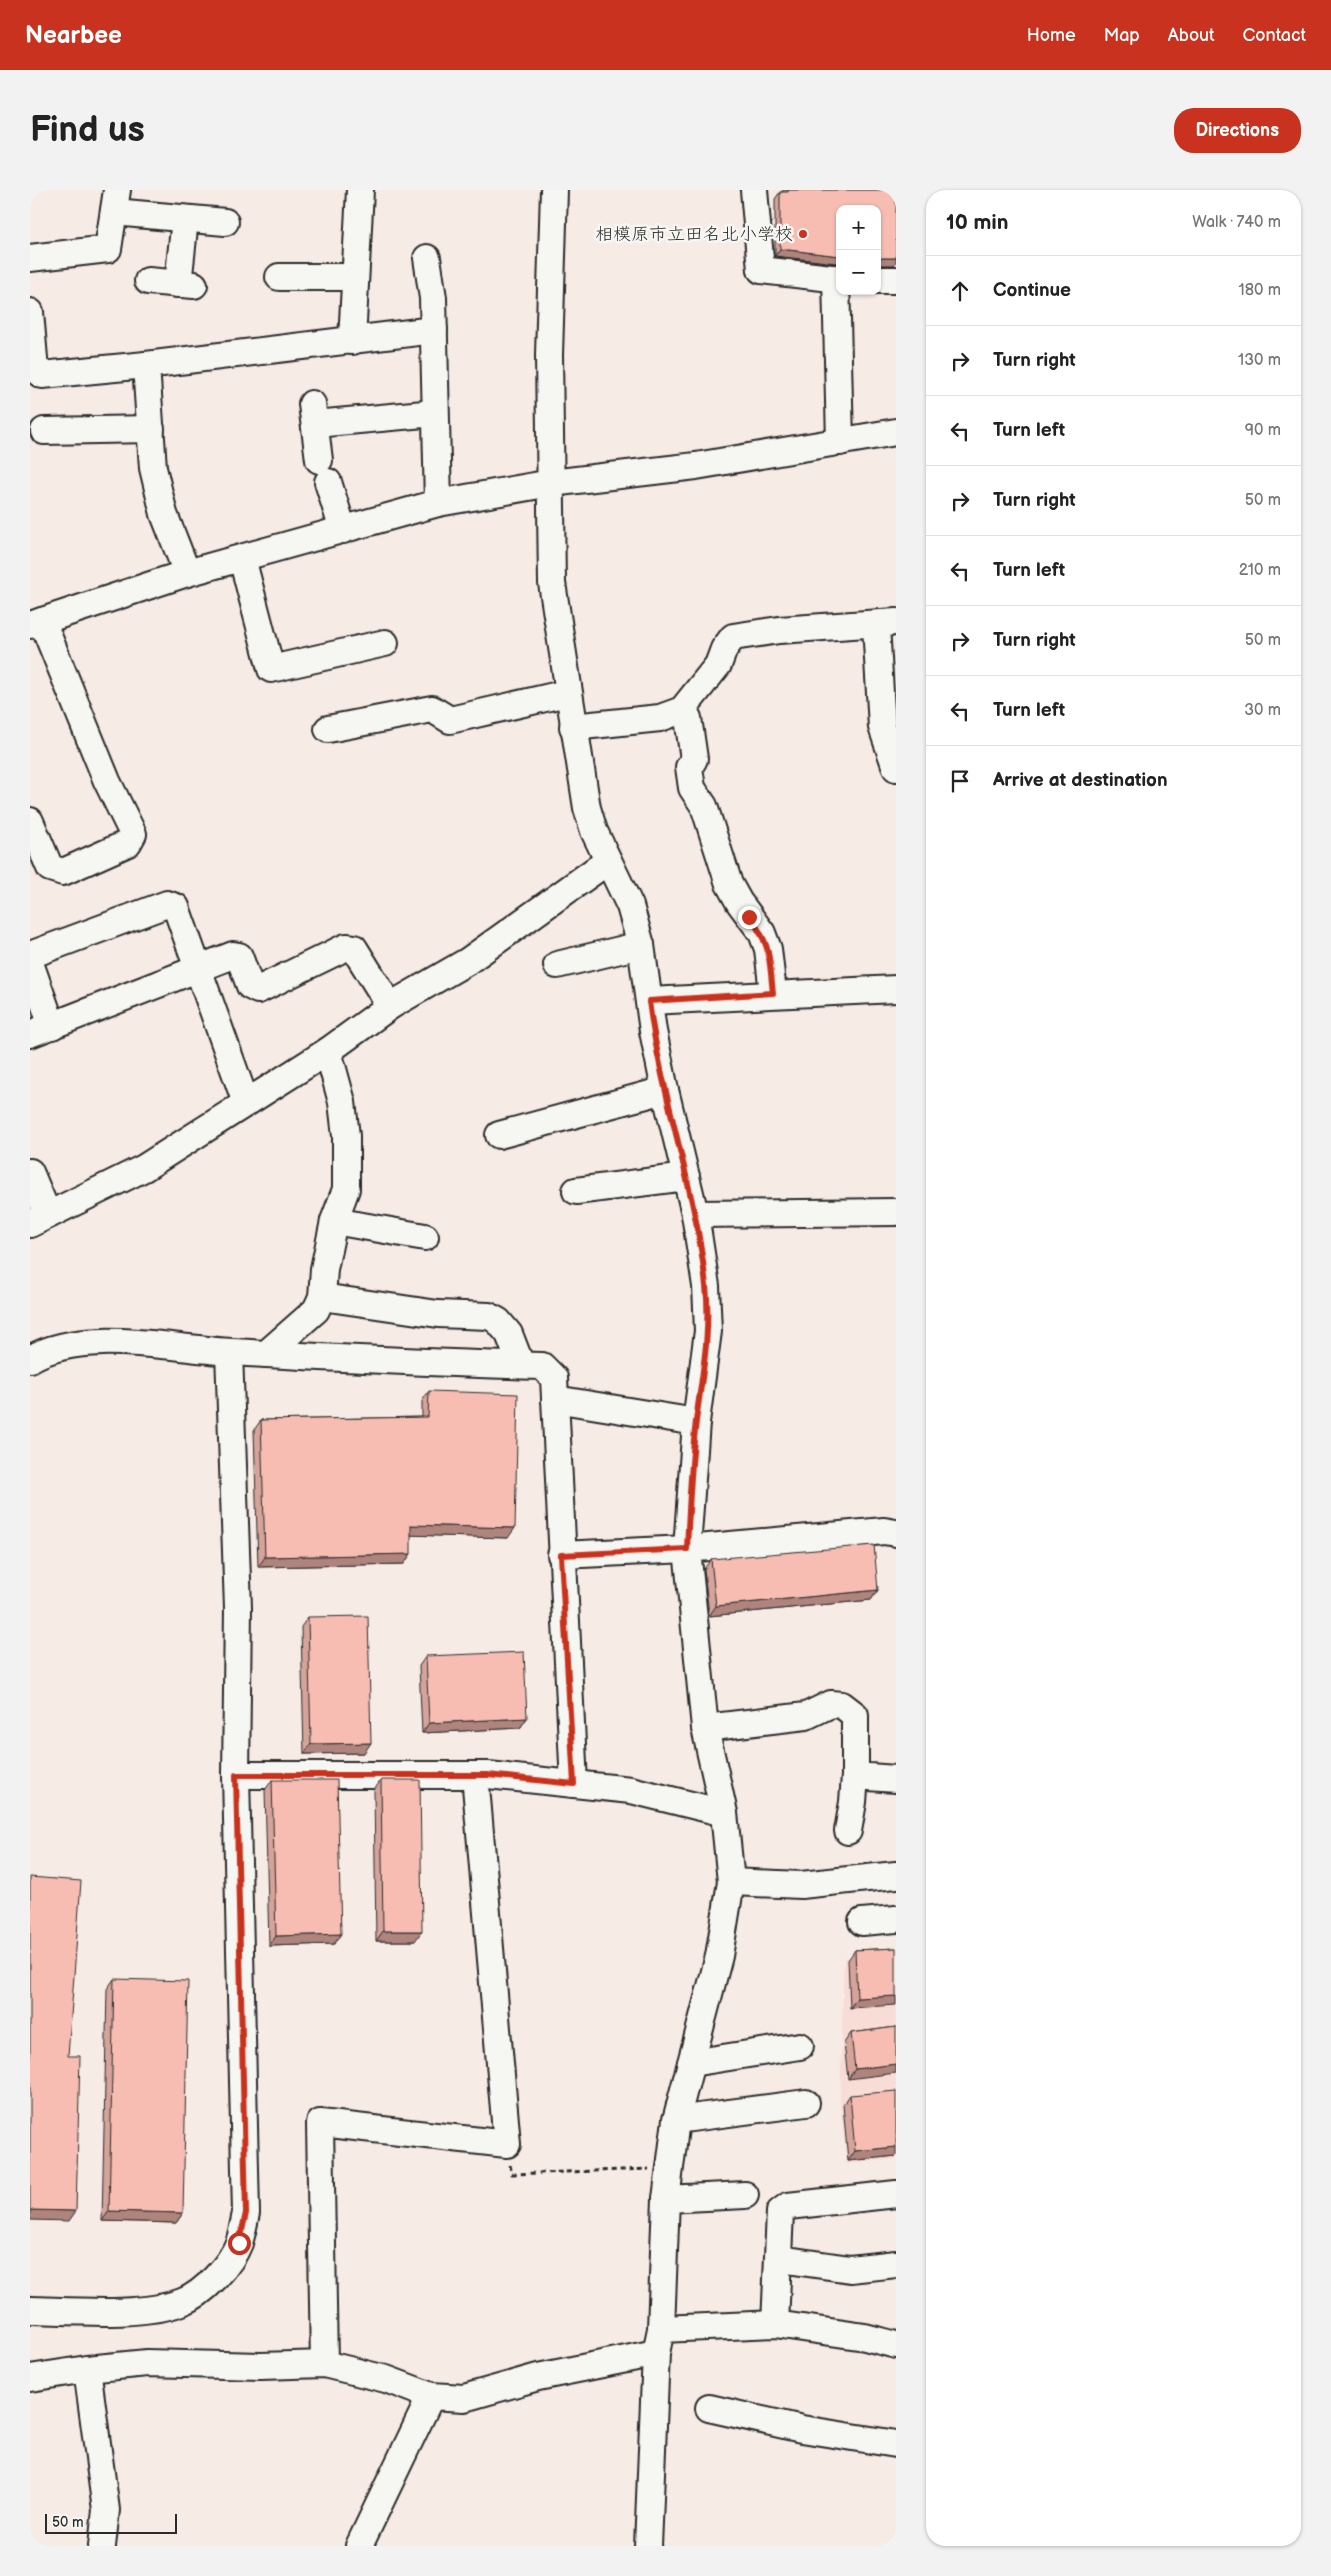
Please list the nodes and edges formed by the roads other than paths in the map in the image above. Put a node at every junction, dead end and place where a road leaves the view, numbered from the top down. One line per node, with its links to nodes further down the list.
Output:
1 (360, 190): 10 (street)
2 (554, 190): 25 (street)
3 (754, 190): 11 (street)
4 (115, 201): 5 (street); 7 (street)
5 (185, 218): 6 (street); 14 (street)
6 (225, 222)
7 (30, 258)
8 (427, 258): 17 (street)
9 (279, 277): 10 (street)
10 (355, 277): 18 (street)
11 (836, 278)
12 (881, 280): 13 (street)
13 (896, 280)
14 (148, 281)
15 (838, 295): 24 (street)
16 (30, 312): 19 (street)
17 (434, 330): 18 (street); 20 (street)
18 (352, 341): 19 (street)
19 (146, 365): 21 (street)
20 (435, 413): 26 (street); 27 (street)
21 (151, 429): 22 (street); 29 (street)
22 (44, 431)
23 (896, 432): 24 (street)
24 (840, 442): 25 (street)
25 (551, 483): 26 (street); 33 (street)
26 (438, 503): 27 (street)
27 (343, 530): 28 (street)
28 (242, 558): 29 (street); 32 (street)
29 (186, 573): 30 (street)
30 (36, 623): 38 (street)
31 (886, 624): 34 (street); 37 (street)
32 (385, 642)
33 (568, 693): 35 (street); 36 (street)
34 (682, 710): 35 (street); 46 (street)
35 (573, 727): 39 (street)
36 (328, 729)
37 (896, 768)
38 (30, 821)
39 (608, 861): 40 (street); 48 (street)
40 (641, 945): 43 (street); 47 (street)
41 (30, 954): 44 (street)
42 (30, 963): 49 (street)
43 (557, 965)
44 (200, 968): 48 (street); 49 (street); 52 (street)
45 (896, 989): 46 (street)
46 (773, 993): 47 (street)
47 (649, 1001): 51 (street)
48 (390, 1006): 50 (street)
49 (41, 1030)
50 (328, 1051): 52 (street); 60 (street)
51 (665, 1090): 53 (street); 55 (street)
52 (246, 1103): 59 (street)
53 (499, 1135)
54 (30, 1172): 59 (street)
55 (686, 1177): 56 (street); 58 (street)
56 (584, 1184)
57 (896, 1212): 58 (street)
58 (695, 1214): 68 (street)
59 (39, 1219)
60 (334, 1222): 61 (street); 62 (street)
61 (425, 1237)
62 (322, 1298): 64 (street); 66 (street)
63 (229, 1352): 64 (street); 65 (street); 73 (street)
64 (266, 1354): 66 (street)
65 (31, 1356)
66 (521, 1366): 67 (street)
67 (555, 1399): 68 (street); 71 (street)
68 (696, 1422): 70 (street)
69 (896, 1533): 70 (street)
70 (687, 1549): 71 (street); 72 (street)
71 (561, 1555): 77 (street)
72 (705, 1728): 75 (street); 78 (street)
73 (236, 1775): 74 (street); 93 (street)
74 (475, 1775): 77 (street); 97 (street)
75 (855, 1776): 76 (street); 79 (street)
76 (896, 1779)
77 (574, 1784): 78 (street)
78 (724, 1813): 81 (street)
79 (848, 1831)
80 (896, 1875): 81 (street)
81 (732, 1882): 85 (street)
82 (896, 1919): 83 (street)
83 (862, 1922)
84 (800, 2046): 85 (street)
85 (691, 2063): 87 (street)
86 (806, 2103): 87 (street)
87 (676, 2120): 90 (street)
88 (896, 2194): 91 (street)
89 (745, 2195): 90 (street)
90 (666, 2199): 95 (street)
91 (780, 2259): 92 (street); 94 (street)
92 (896, 2264)
93 (30, 2310)
94 (775, 2324): 95 (street); 96 (street)
95 (659, 2341): 100 (street); 105 (street)
96 (896, 2345)
97 (324, 2364): 98 (street); 100 (street)
98 (87, 2368): 99 (street); 103 (street)
99 (30, 2378)
100 (431, 2396): 104 (street)
101 (709, 2408): 102 (street)
102 (896, 2444)
103 (102, 2546)
104 (359, 2546)
105 (648, 2546)

